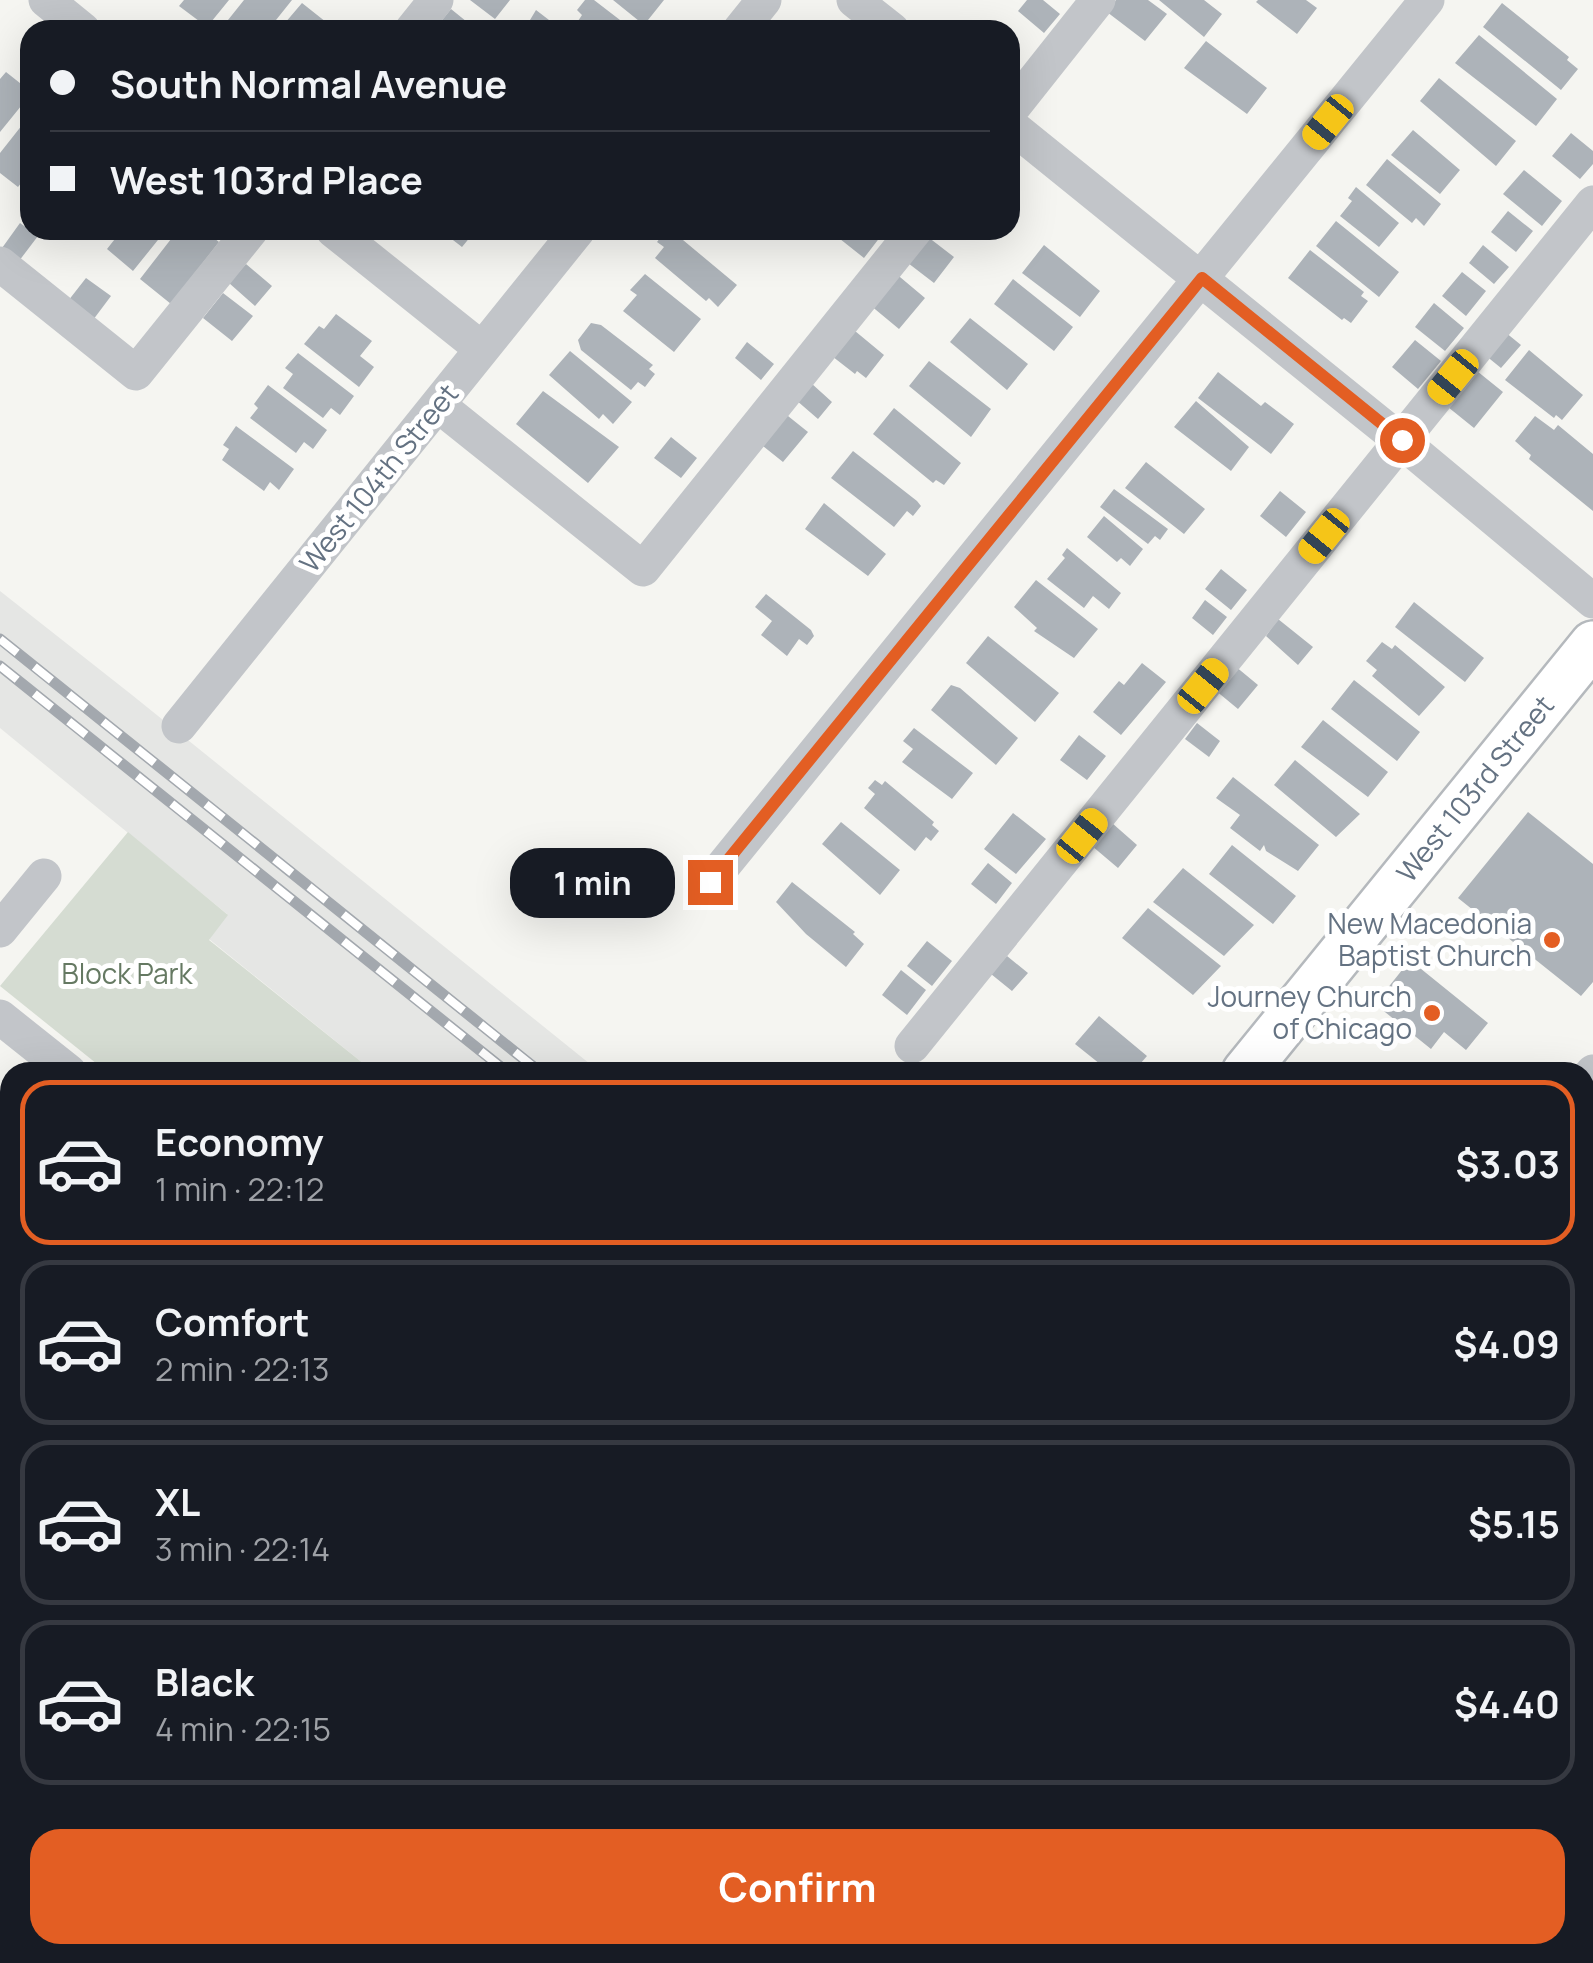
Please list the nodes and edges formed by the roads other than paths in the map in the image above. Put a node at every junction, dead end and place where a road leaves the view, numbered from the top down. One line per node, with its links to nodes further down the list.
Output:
1 (46, 0): 7 (street)
2 (436, 0): 8 (street)
3 (764, 0): 9 (street)
4 (854, 0): 10 (street)
5 (1098, 0): 11 (street)
6 (1428, 0): 19 (street)
7 (71, 20)
8 (420, 20)
9 (748, 20)
10 (879, 20)
11 (1020, 99)
12 (1020, 133): 19 (street)
13 (1593, 203): 22 (street)
14 (243, 240): 18 (street)
15 (346, 240): 20 (street)
16 (570, 240): 20 (street, West 104th Street)
17 (907, 240): 21 (street)
18 (0, 264)
19 (1202, 278): 22 (street); 27 (street)
20 (482, 349): 21 (street, West 104th Street)
21 (438, 405): 25 (street, West 104th Street)
22 (1402, 440): 23 (street); 30 (street)
23 (1593, 601)
24 (1593, 644): 32 (main road, West 103rd Street)
25 (179, 726)
26 (44, 876): 28 (street)
27 (710, 882)
28 (0, 930)
29 (0, 1016): 31 (street)
30 (912, 1046)
31 (58, 1062)
32 (1253, 1062)

